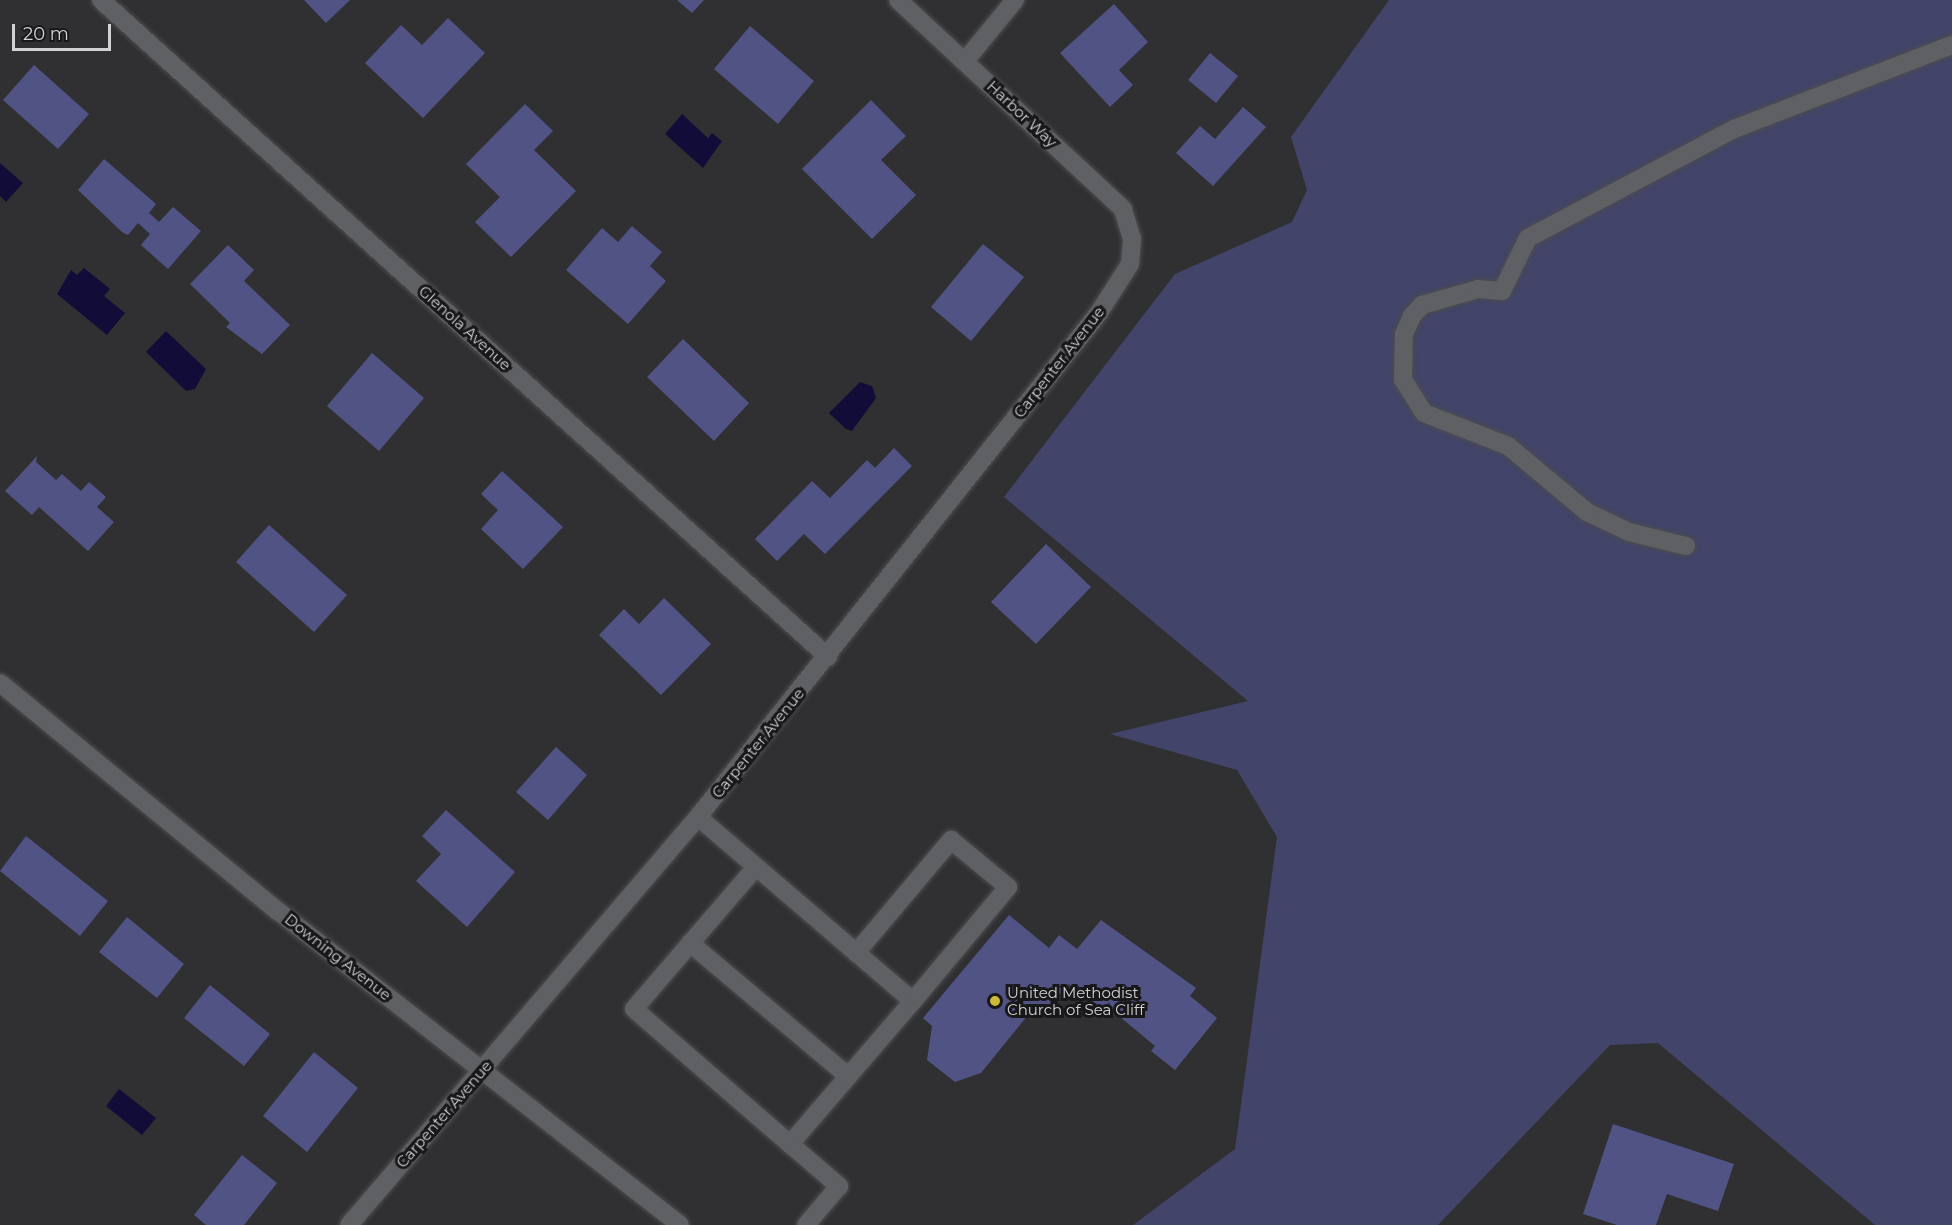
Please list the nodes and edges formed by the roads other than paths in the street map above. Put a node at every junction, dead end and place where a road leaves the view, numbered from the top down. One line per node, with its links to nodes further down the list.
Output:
1 (101, 0): 8 (street, Glenola Avenue)
2 (898, 0): 5 (street, Harbor Way)
3 (1015, 0): 5 (street)
4 (1952, 45): 7 (street)
5 (965, 61): 6 (street, Harbor Way)
6 (1132, 239): 8 (street, Carpenter Avenue)
7 (1686, 546)
8 (828, 657): 10 (street, Carpenter Avenue)
9 (0, 683): 15 (street, Downing Avenue)
10 (698, 817): 11 (street); 15 (street, Carpenter Avenue)
11 (756, 867): 12 (street); 13 (street)
12 (690, 943): 16 (street); 17 (street)
13 (856, 953): 14 (street); 14 (street)
14 (913, 1001): 16 (street)
15 (482, 1070): 18 (street, Carpenter Avenue); 19 (street, Downing Avenue)
16 (848, 1076): 17 (street)
17 (790, 1144): 20 (street)
18 (349, 1225)
19 (680, 1225)
20 (807, 1225)

